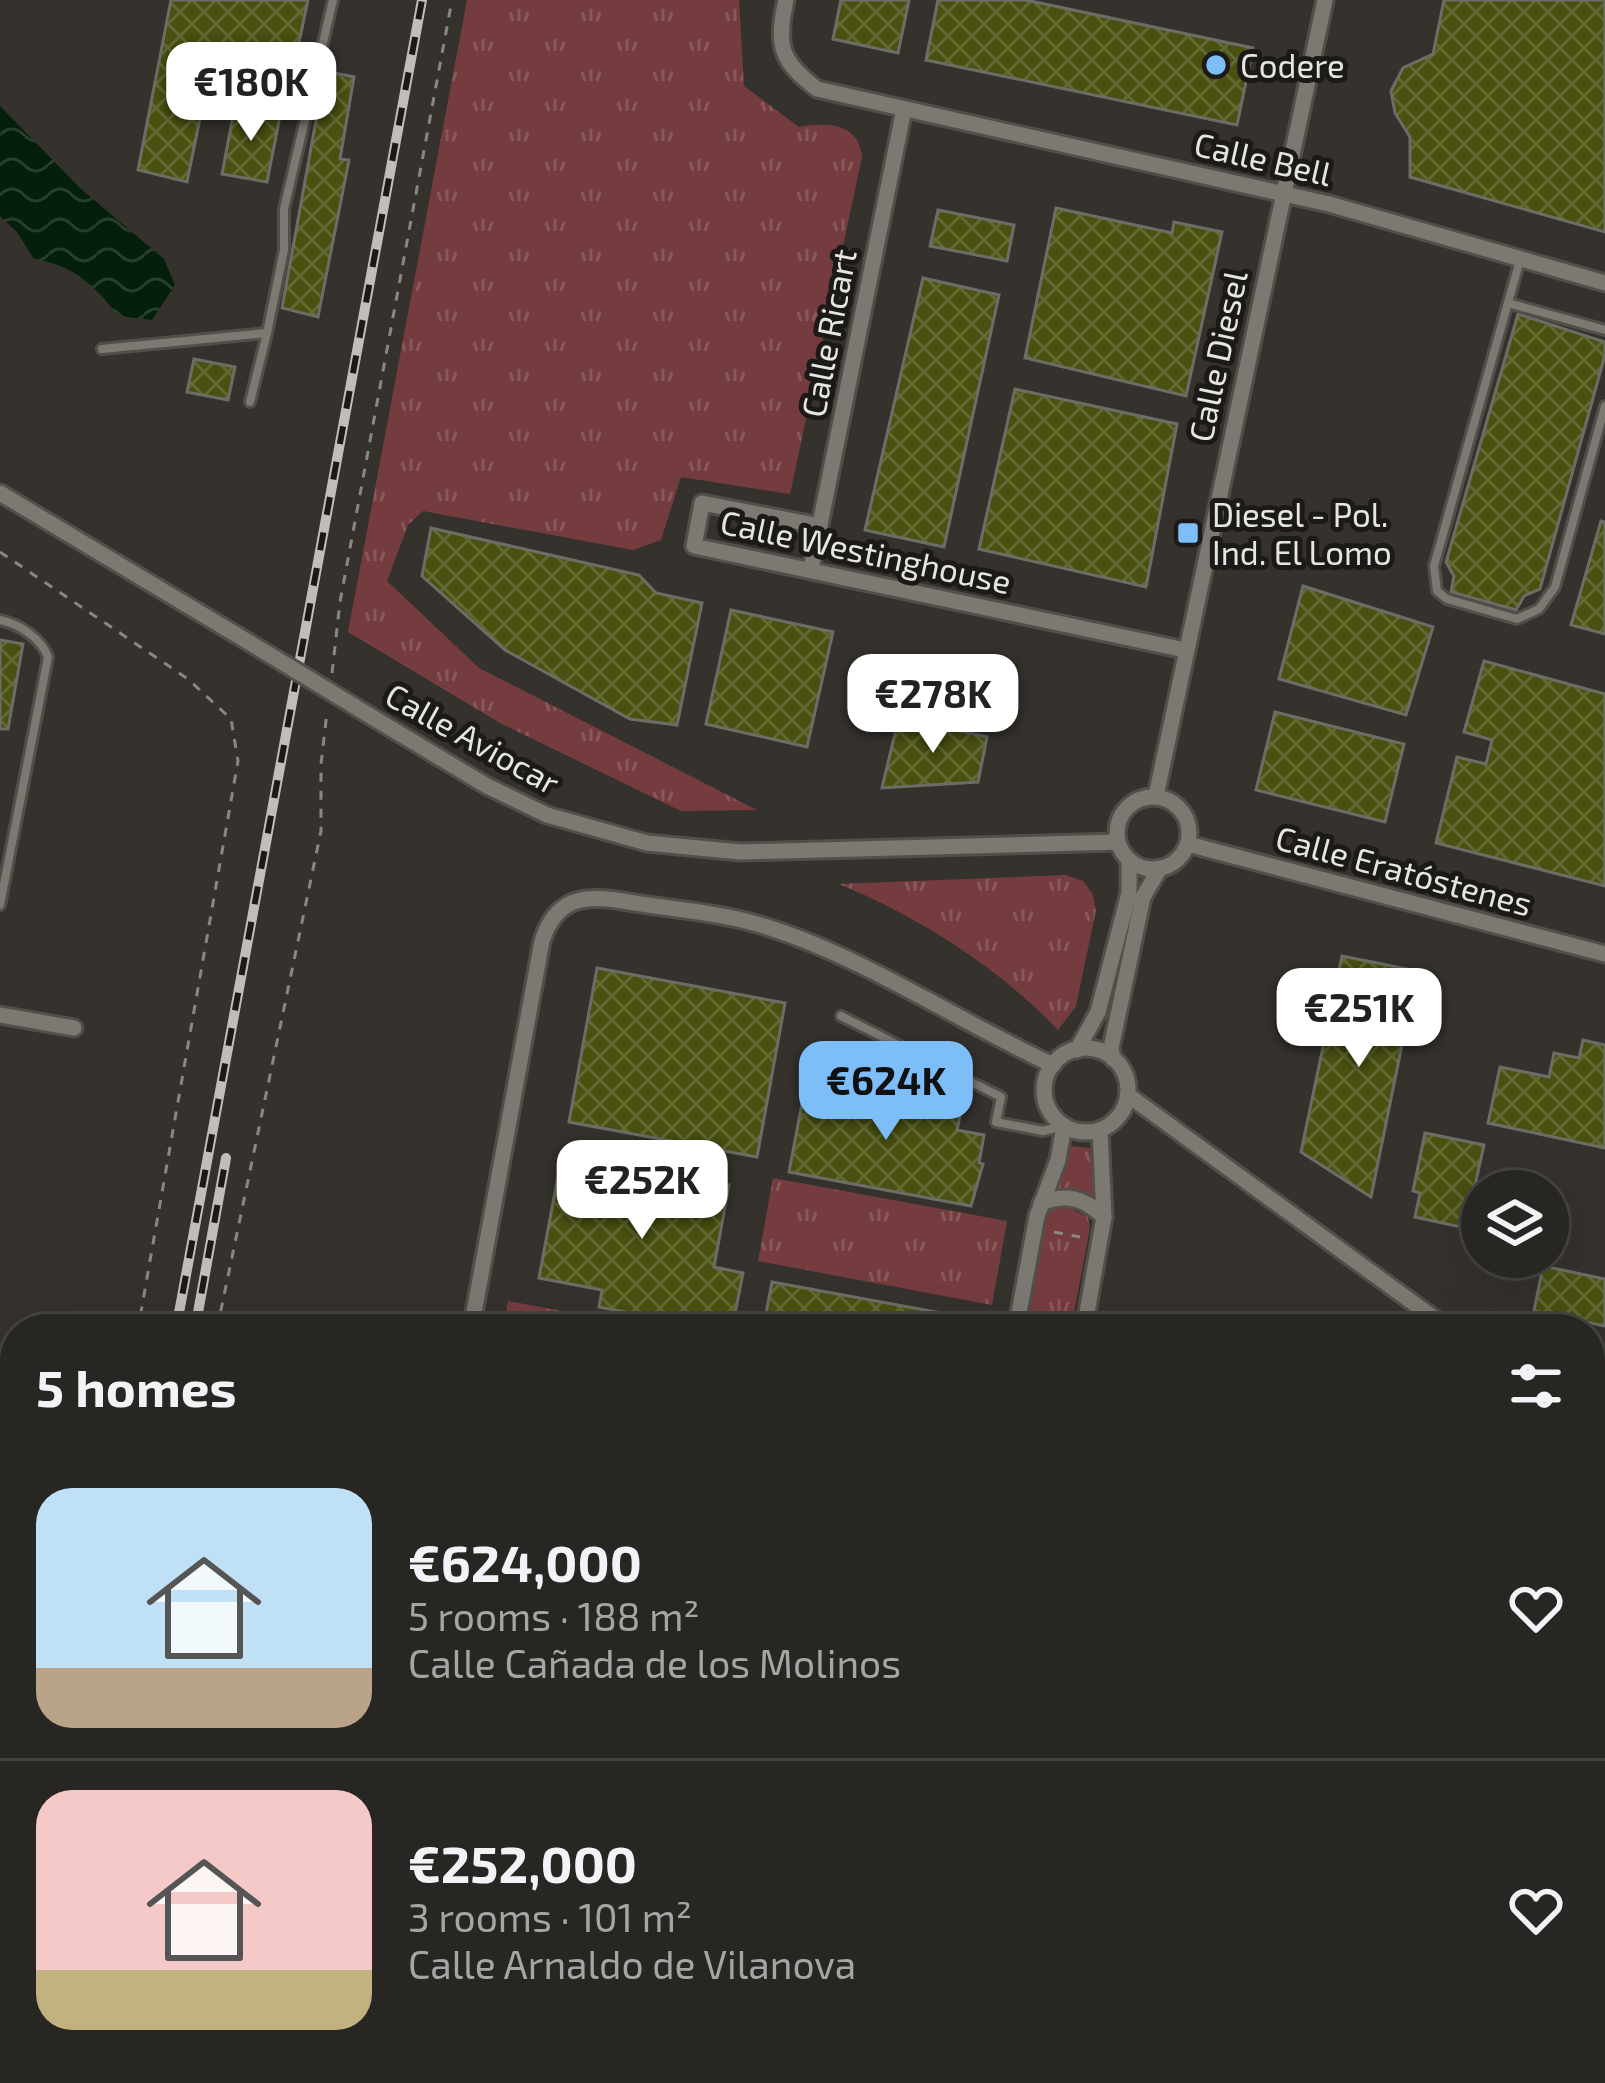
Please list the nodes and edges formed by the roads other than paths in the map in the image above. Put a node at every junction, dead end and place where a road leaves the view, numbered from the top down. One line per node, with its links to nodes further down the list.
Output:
1 (333, 0): 10 (lane)
2 (786, 0): 4 (street, Calle Bell)
3 (1325, 0): 5 (street, Calle Diesel)
4 (904, 109): 5 (street, Calle Bell); 15 (street, Calle Ricart)
5 (1283, 193): 6 (street, Calle Bell); 18 (street, Calle Diesel)
6 (1520, 259): 7 (street, Calle Bell); 8 (lane)
7 (1605, 283)
8 (1508, 302): 9 (lane); 13 (lane)
9 (1605, 330)
10 (267, 333): 11 (lane); 12 (lane)
11 (102, 349)
12 (250, 402)
13 (1605, 406)
14 (0, 493): 20 (street, Calle Aviocar, bridge)
15 (820, 526): 16 (street, Calle Ricart); 16 (street, Calle Westinghouse)
16 (811, 569): 18 (street, Calle Westinghouse)
17 (0, 620): 24 (lane)
18 (1185, 650): 19 (street, Calle Diesel)
19 (1156, 796): 20 (street); 21 (street)
20 (1118, 842): 22 (street)
21 (1188, 844): 23 (street); 25 (street, Calle Eratóstenes)
22 (1129, 860): 23 (street); 29 (street)
23 (1160, 868): 30 (street)
24 (0, 905)
25 (1605, 955)
26 (0, 1015): 28 (street)
27 (841, 1016): 33 (lane)
28 (74, 1028)
29 (1076, 1050): 30 (street); 31 (street)
30 (1113, 1059): 32 (street)
31 (1053, 1065): 33 (street); 37 (street)
32 (1128, 1095): 34 (street); 40 (street)
33 (1064, 1126): 34 (street); 35 (street)
34 (1100, 1130): 36 (street)
35 (1041, 1203): 36 (street); 38 (street)
36 (1104, 1217): 39 (street)
37 (474, 1314)
38 (1019, 1314)
39 (1087, 1314)
40 (1428, 1314)

